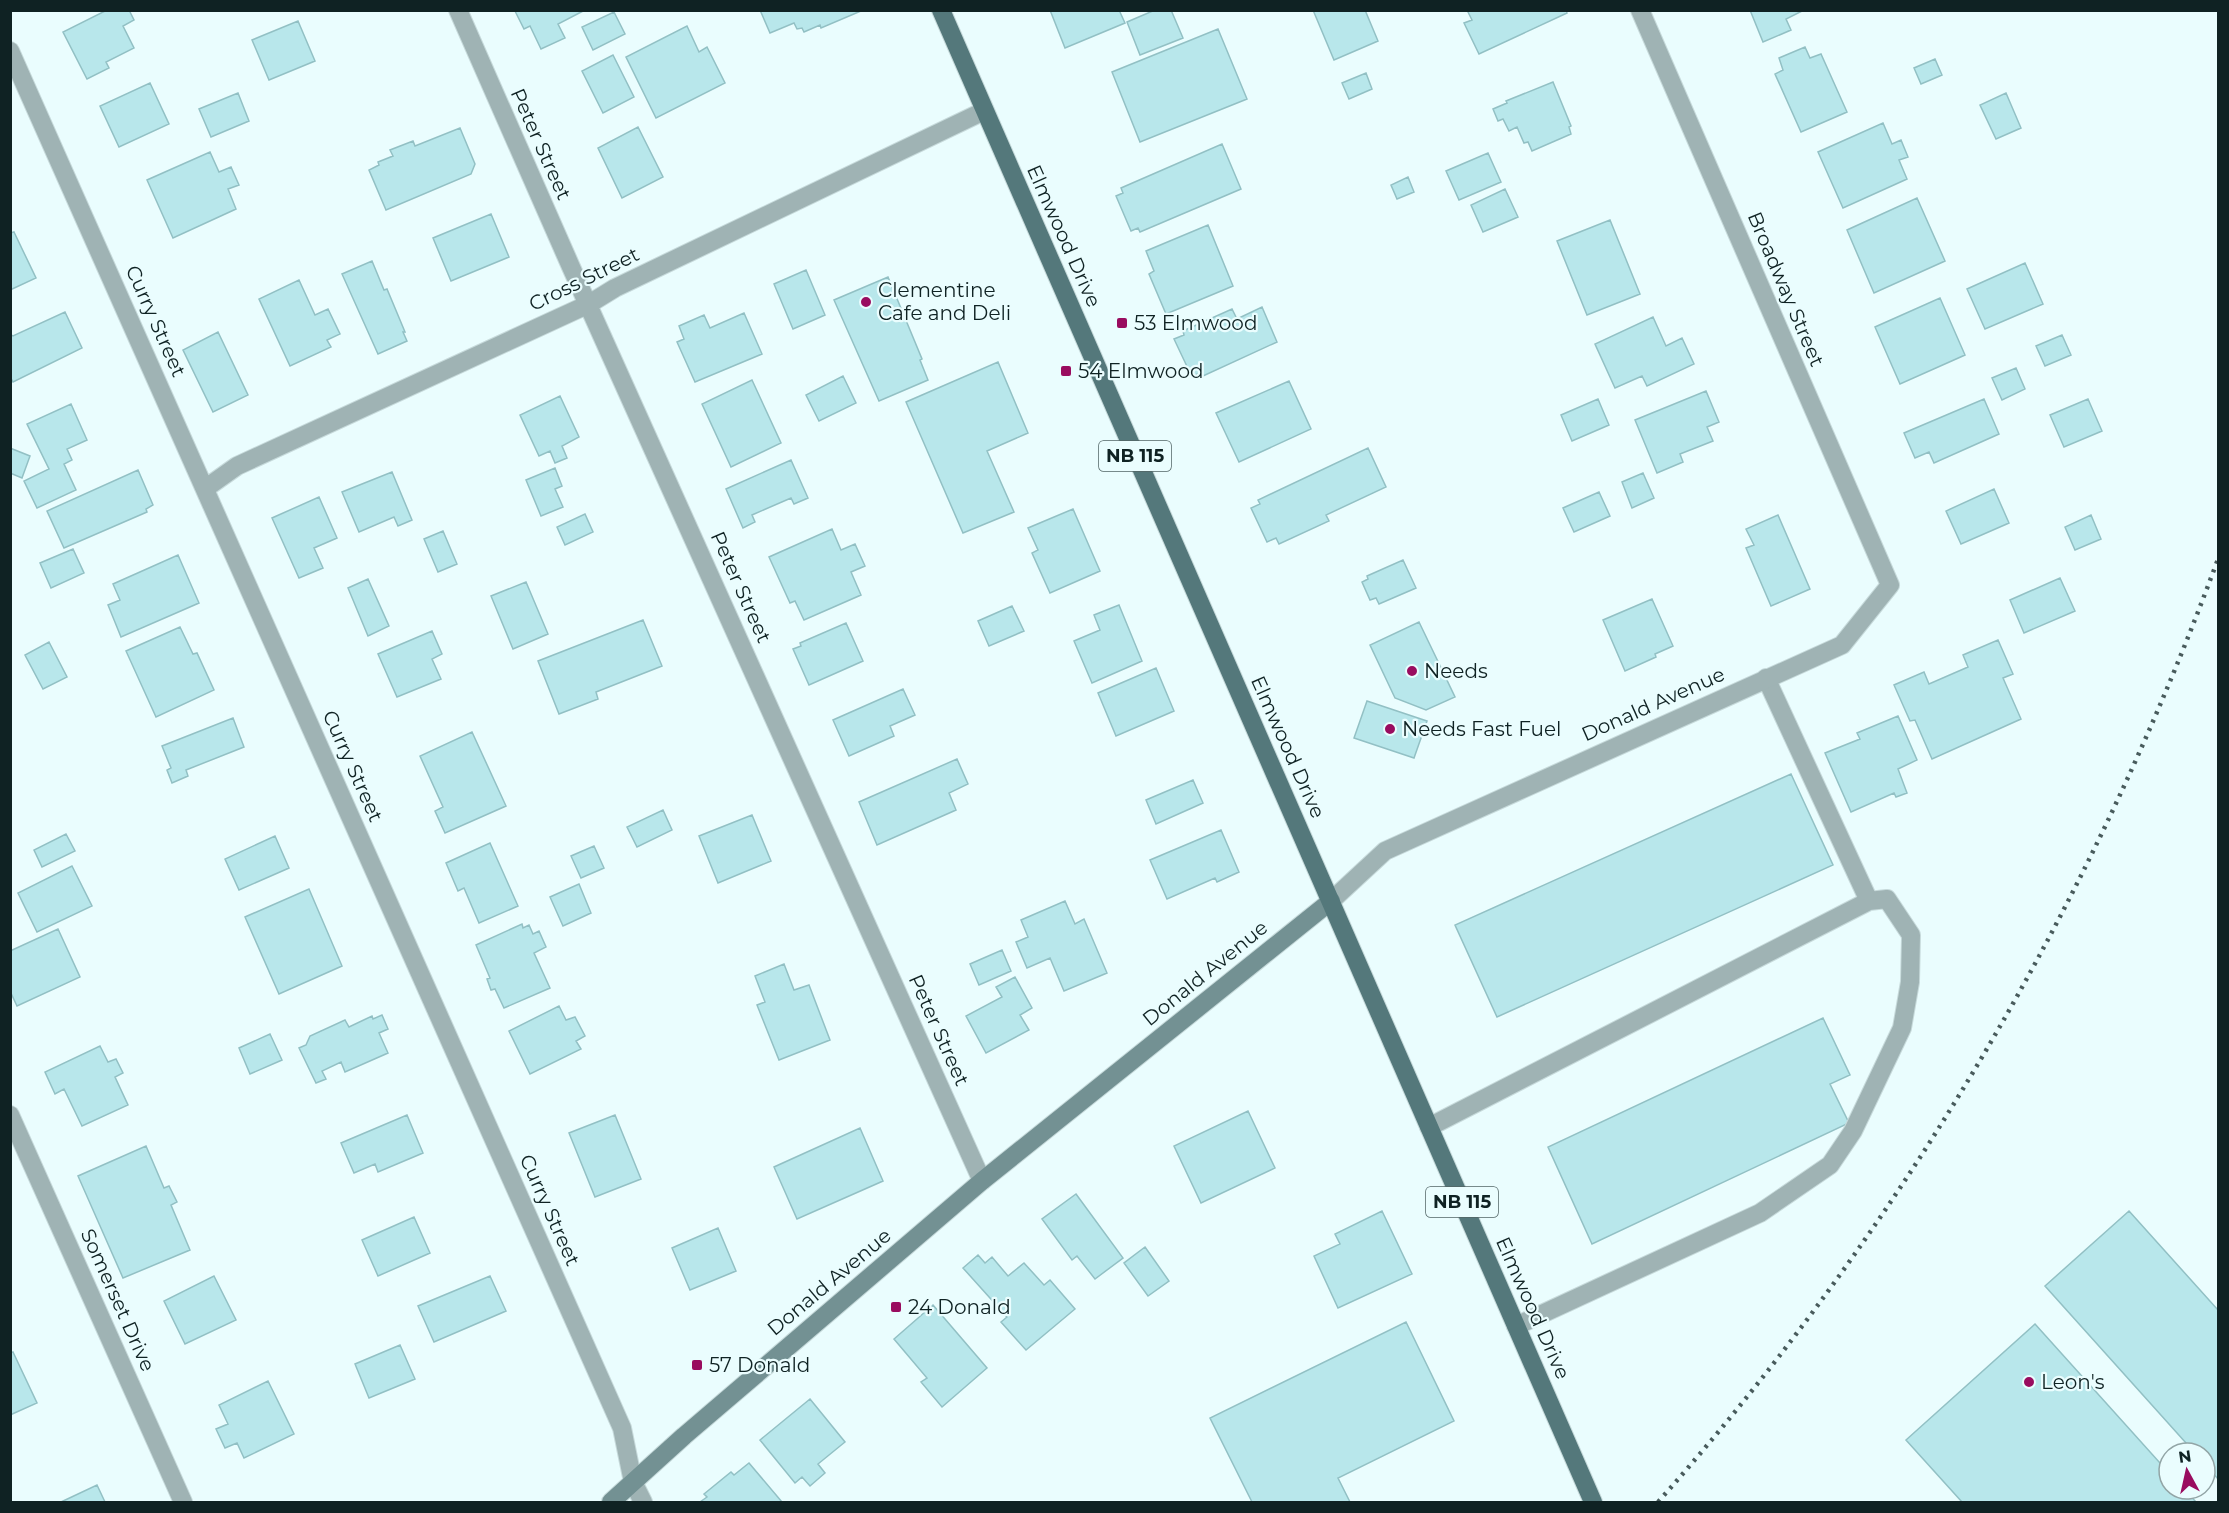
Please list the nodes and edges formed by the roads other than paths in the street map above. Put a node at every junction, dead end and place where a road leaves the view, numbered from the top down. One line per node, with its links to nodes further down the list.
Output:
1 (458, 10): 6 (street, Peter Street)
2 (941, 10): 5 (main road, Elmwood Drive / NB 115)
3 (1640, 10): 8 (street, Broadway Street)
4 (10, 51): 7 (street, Curry Street)
5 (984, 111): 6 (street, Cross Street); 10 (main road, Elmwood Drive / NB 115)
6 (589, 304): 7 (street, Cross Street); 14 (street, Peter Street)
7 (206, 488): 16 (street, Curry Street)
8 (1890, 585): 9 (street, Donald Avenue)
9 (1766, 678): 10 (street, Donald Avenue); 11 (street)
10 (1331, 901): 13 (main road, Elmwood Drive / NB 115); 14 (street, Donald Avenue)
11 (1869, 901): 13 (street); 15 (street)
12 (10, 1115): 17 (street, Somerset Drive)
13 (1429, 1127): 15 (main road, Elmwood Drive / NB 115)
14 (982, 1182): 16 (street, Donald Avenue)
15 (1516, 1326): 20 (main road, Elmwood Drive / NB 115)
16 (633, 1482): 18 (street, Donald Avenue); 19 (street, Curry Street)
17 (183, 1503)
18 (611, 1503)
19 (643, 1503)
20 (1593, 1503)

